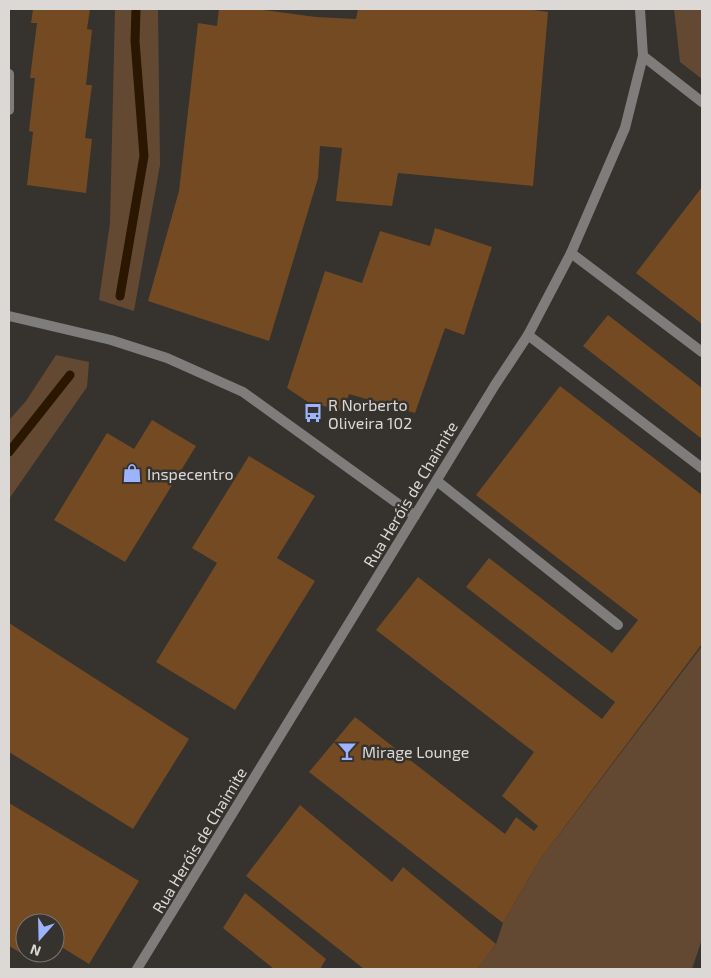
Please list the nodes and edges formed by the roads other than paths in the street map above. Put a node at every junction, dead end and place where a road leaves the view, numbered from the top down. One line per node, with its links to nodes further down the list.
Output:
1 (640, 9): 2 (street, Rua Heróis de Chaimite)
2 (643, 56): 4 (street); 6 (street, Rua Heróis de Chaimite)
3 (9, 74): 5 (street)
4 (702, 102)
5 (9, 110)
6 (571, 253): 8 (street, Rua Heróis de Chaimite); 9 (street)
7 (9, 316): 12 (street)
8 (528, 335): 10 (street); 11 (street, Rua Heróis de Chaimite)
9 (702, 352)
10 (702, 468)
11 (437, 481): 12 (street, Rua Heróis de Chaimite); 13 (street)
12 (415, 516): 14 (street, Rua Heróis de Chaimite)
13 (618, 625)
14 (137, 969)

